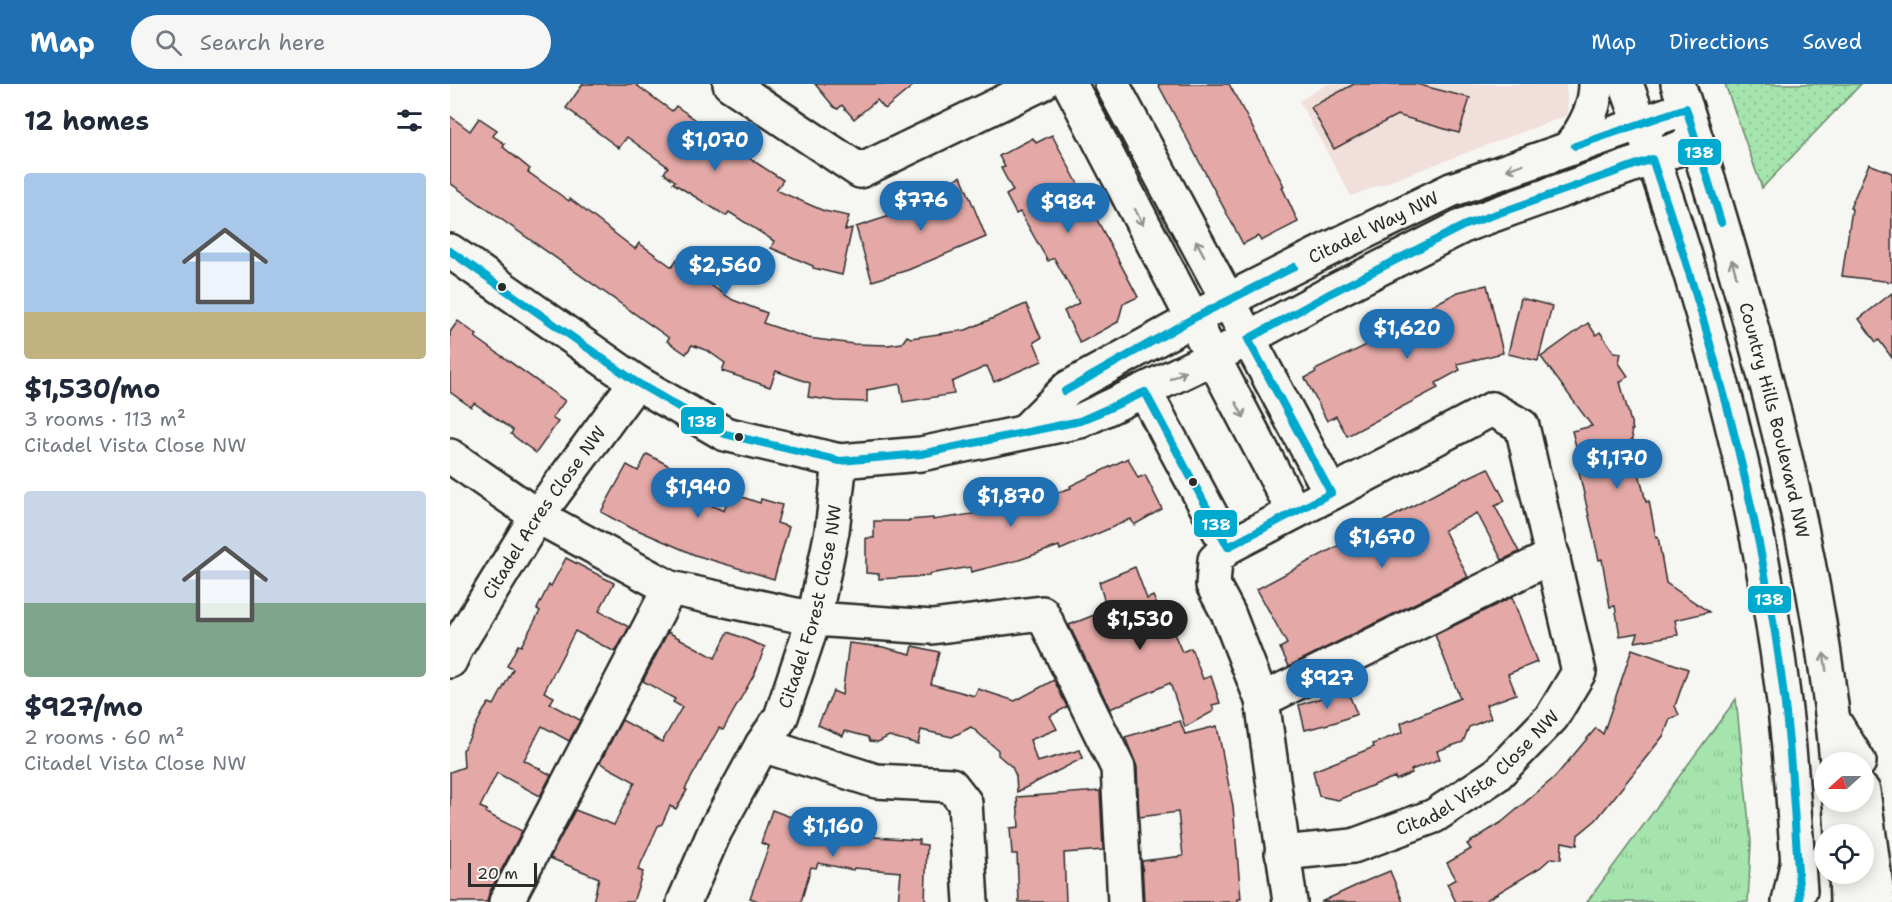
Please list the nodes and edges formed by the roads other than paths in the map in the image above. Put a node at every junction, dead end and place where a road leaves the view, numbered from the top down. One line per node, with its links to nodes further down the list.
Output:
1 (730, 84): 2 (main road)
2 (1041, 84)
3 (1070, 84): 14 (main road, one-way to 14)
4 (1112, 84): 13 (main road, one-way to 4)
5 (1596, 84): 10 (main road)
6 (1626, 84): 8 (main road)
7 (1682, 96): 8 (main road, Citadel Way NW); 9 (main road, Country Hills Boulevard NW)
8 (1641, 123): 10 (main road, Citadel Way NW); 11 (main road)
9 (1697, 142): 11 (main road, Citadel Way NW); 31 (main road, Country Hills Boulevard NW, one-way to 9)
10 (1570, 147): 13 (main road, Citadel Way NW, one-way to 13)
11 (1652, 159): 15 (main road, Citadel Way NW); 37 (main road)
12 (450, 251): 17 (main road, Citadel Way NW)
13 (1228, 300): 14 (main road, Citadel Way NW); 15 (main road)
14 (1192, 319): 16 (main road); 19 (main road, Citadel Way NW)
15 (1248, 339): 16 (main road, Citadel Way NW); 22 (main road)
16 (1212, 358): 18 (main road, Citadel Way NW, one-way to 16); 23 (main road, one-way to 23)
17 (636, 381): 21 (main road, Citadel Way NW); 24 (main road, Citadel Acres Close NW)
18 (1145, 392): 19 (main road, Citadel Way NW); 25 (main road)
19 (1025, 431): 21 (main road, Citadel Way NW)
20 (450, 456): 24 (main road)
21 (840, 461): 28 (main road, Citadel Forest Close NW)
22 (1331, 493): 23 (main road, Citadel Vista Close NW); 26 (main road, Citadel Vista Close NW)
23 (1294, 512): 25 (main road, Citadel Vista Close NW)
24 (537, 516): 27 (main road); 29 (main road, Citadel Acres Close NW)
25 (1228, 547): 30 (main road)
26 (1553, 556): 30 (main road); 36 (main road, Citadel Vista Close NW)
27 (670, 588): 28 (main road); 40 (main road)
28 (814, 619): 32 (main road, Citadel Forest Close NW); 42 (main road)
29 (452, 651)
30 (1262, 700): 36 (main road)
31 (1833, 720): 33 (main road, Country Hills Boulevard NW); 34 (main road)
32 (762, 745): 39 (main road, Citadel Forest Close NW); 41 (main road)
33 (1836, 752)
34 (1853, 752)
35 (1866, 812): 47 (main road)
36 (1282, 853): 43 (main road)
37 (1797, 864): 44 (main road); 45 (main road)
38 (1846, 884): 46 (main road)
39 (693, 899)
40 (506, 902)
41 (971, 902)
42 (1125, 902)
43 (1290, 902)
44 (1789, 902)
45 (1800, 902)
46 (1847, 902)
47 (1878, 902)

